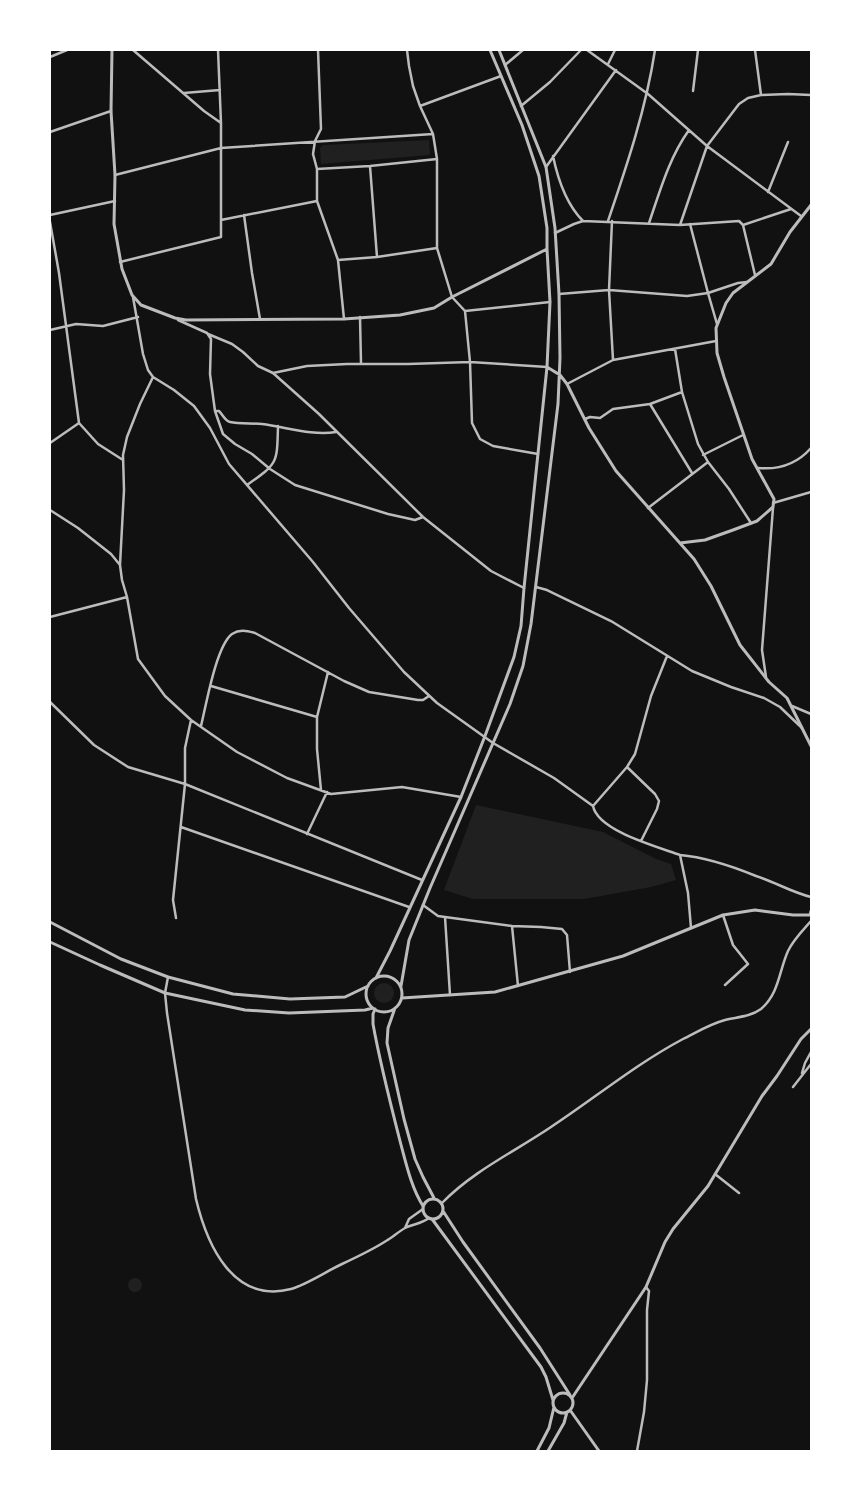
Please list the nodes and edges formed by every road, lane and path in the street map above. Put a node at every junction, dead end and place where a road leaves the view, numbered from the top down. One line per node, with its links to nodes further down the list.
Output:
1 (67, 50): 16 (street)
2 (112, 50): 29 (street)
3 (133, 50): 23 (street)
4 (218, 50): 21 (street)
5 (318, 50): 34 (street)
6 (407, 50): 27 (street)
7 (490, 50): 20 (street)
8 (498, 50): 18 (street)
9 (523, 50): 18 (street)
10 (581, 50): 28 (street)
11 (587, 50): 17 (street)
12 (615, 50): 17 (street)
13 (656, 50): 24 (street)
14 (698, 50): 22 (street)
15 (755, 50): 25 (street)
16 (50, 57)
17 (608, 64): 19 (street)
18 (505, 65): 28 (street)
19 (616, 70): 24 (street); 38 (street)
20 (501, 76): 27 (street); 64 (street)
21 (220, 90): 23 (street); 30 (street)
22 (693, 91)
23 (183, 93): 30 (street)
24 (648, 94): 31 (street); 54 (street)
25 (760, 95): 26 (street); 36 (street)
26 (811, 95)
27 (420, 106): 33 (street)
28 (521, 106): 41 (street)
29 (112, 111): 32 (street); 43 (street)
30 (221, 123): 37 (street)
31 (689, 130): 36 (street); 57 (street)
32 (50, 132)
33 (434, 134): 34 (street); 39 (street)
34 (315, 141): 37 (street); 42 (street)
35 (788, 142): 44 (street)
36 (707, 146): 44 (street); 59 (street)
37 (221, 148): 43 (street); 52 (street)
38 (553, 156): 41 (street); 53 (street)
39 (436, 159): 40 (street); 63 (street)
40 (370, 166): 42 (street); 65 (street)
41 (546, 167): 61 (street)
42 (316, 169): 46 (street)
43 (115, 174): 45 (street)
44 (768, 192): 48 (street)
45 (115, 201): 49 (street); 67 (street)
46 (317, 201): 50 (street); 66 (street)
47 (811, 205): 51 (street)
48 (791, 209): 51 (street); 60 (street)
49 (50, 215)
50 (244, 215): 52 (street); 80 (street)
51 (801, 216): 68 (street)
52 (221, 220): 67 (street)
53 (583, 221): 54 (street); 61 (street)
54 (608, 221): 56 (street)
55 (50, 222): 62 (street)
56 (612, 222): 57 (street); 70 (street)
57 (649, 223): 59 (street)
58 (690, 224): 59 (street); 60 (street); 71 (street)
59 (680, 225)
60 (743, 225): 68 (street)
61 (555, 233): 72 (street)
62 (51, 239): 83 (street)
63 (437, 248): 65 (street); 74 (street)
64 (546, 249): 74 (street); 75 (street)
65 (377, 257): 66 (street)
66 (338, 260): 81 (street)
67 (120, 262): 73 (street)
68 (755, 275): 69 (street)
69 (747, 282): 71 (street); 82 (street)
70 (609, 290): 71 (street); 72 (street); 88 (street)
71 (708, 293): 82 (street)
72 (559, 294): 93 (street)
73 (133, 296): 77 (street); 79 (street)
74 (452, 297): 76 (street); 78 (street)
75 (550, 302): 76 (street); 91 (street)
76 (465, 311): 89 (street)
77 (138, 317): 83 (street); 94 (street)
78 (360, 317): 81 (street); 90 (street)
79 (175, 318): 80 (street); 85 (street)
80 (260, 319): 81 (street)
81 (344, 319)
82 (717, 324): 86 (street)
83 (66, 326): 84 (street); 100 (street)
84 (50, 330)
85 (207, 333): 92 (street); 98 (street)
86 (716, 341): 87 (street); 103 (street)
87 (675, 349): 88 (street); 96 (street)
88 (613, 360): 95 (street)
89 (470, 362): 90 (street); 91 (street); 106 (street)
90 (361, 364): 92 (street)
91 (546, 367): 93 (street); 106 (street)
92 (273, 373): 102 (street)
93 (560, 375): 95 (street); 122 (street)
94 (153, 377): 108 (street); 113 (street)
95 (567, 384): 99 (street)
96 (682, 392): 97 (street); 107 (street)
97 (650, 404): 99 (street); 112 (street)
98 (215, 411): 101 (street); 111 (street)
99 (585, 419): 116 (street)
100 (79, 423): 104 (street); 108 (street)
101 (278, 426): 102 (street); 111 (street)
102 (336, 432): 118 (street)
103 (744, 435): 107 (street); 110 (street)
104 (50, 443)
105 (811, 448): 110 (street)
106 (538, 454): 123 (street)
107 (703, 455): 109 (street)
108 (123, 460): 121 (street)
109 (708, 462): 112 (street); 119 (street)
110 (758, 468): 115 (street)
111 (270, 469): 113 (street); 118 (street)
112 (692, 473): 116 (street)
113 (247, 485): 130 (street)
114 (811, 492): 115 (street)
115 (773, 505): 119 (street); 128 (street)
116 (648, 508): 120 (street)
117 (50, 510): 121 (street)
118 (423, 517): 123 (street)
119 (751, 523): 120 (street)
120 (680, 543): 128 (street)
121 (120, 565): 124 (street)
122 (536, 587): 126 (street); 139 (street)
123 (524, 588): 138 (street)
124 (127, 597): 125 (street); 135 (street)
125 (50, 617)
126 (667, 656): 137 (street); 141 (street)
127 (328, 672): 129 (street); 130 (street); 134 (street)
128 (766, 678): 132 (street)
129 (211, 686): 134 (street); 136 (street)
130 (429, 696): 138 (street)
131 (50, 702): 142 (street)
132 (792, 706): 133 (street); 137 (street)
133 (811, 714)
134 (317, 717): 143 (street)
135 (191, 720): 136 (street); 142 (street)
136 (201, 726): 143 (street)
137 (803, 730): 140 (street)
138 (486, 736): 139 (street); 145 (street)
139 (493, 742): 146 (street); 153 (street)
140 (811, 746)
141 (628, 767): 146 (street); 149 (street)
142 (185, 784): 147 (street); 148 (street)
143 (320, 790): 144 (street)
144 (327, 792): 145 (street); 148 (street)
145 (461, 797): 151 (street)
146 (593, 806): 149 (street)
147 (181, 827): 154 (street); 157 (street)
148 (307, 834): 151 (street)
149 (641, 841): 150 (street)
150 (680, 855): 152 (street); 162 (street)
151 (422, 880): 154 (street)
152 (811, 896)
153 (423, 905): 158 (street); 169 (street)
154 (409, 907): 166 (street)
155 (810, 913): 156 (street); 159 (street)
156 (723, 915): 162 (street); 167 (street)
157 (176, 918)
158 (445, 918): 161 (street); 172 (street)
159 (811, 921): 184 (street)
160 (50, 922): 165 (street)
161 (512, 926): 164 (street); 170 (street)
162 (691, 928): 164 (street)
163 (50, 942): 171 (street)
164 (570, 972): 170 (street)
165 (168, 977): 168 (street); 171 (street)
166 (376, 978): 168 (street); 169 (street)
167 (725, 985)
168 (368, 986): 174 (street)
169 (401, 986): 173 (street)
170 (518, 986): 172 (street)
171 (166, 993): 174 (street); 188 (street)
172 (450, 995): 173 (street)
173 (402, 998): 175 (street)
174 (374, 1008): 175 (street); 185 (street)
175 (395, 1008): 183 (street)
176 (811, 1029): 181 (street)
177 (811, 1052): 179 (street)
178 (811, 1064): 179 (street)
179 (802, 1075): 180 (street)
180 (793, 1087)
181 (715, 1174): 182 (street); 189 (street)
182 (739, 1193)
183 (434, 1198): 184 (street); 185 (street)
184 (442, 1203): 186 (street)
185 (423, 1208): 187 (street); 188 (street)
186 (443, 1211): 187 (street); 190 (street)
187 (430, 1219): 188 (street); 191 (street)
188 (405, 1228)
189 (646, 1287): 190 (street); 197 (street)
190 (571, 1397): 191 (street); 193 (street)
191 (553, 1400): 192 (street)
192 (554, 1407): 193 (street); 194 (street)
193 (569, 1411): 195 (street); 196 (street)
194 (537, 1451)
195 (548, 1451)
196 (599, 1451)
197 (637, 1451)

